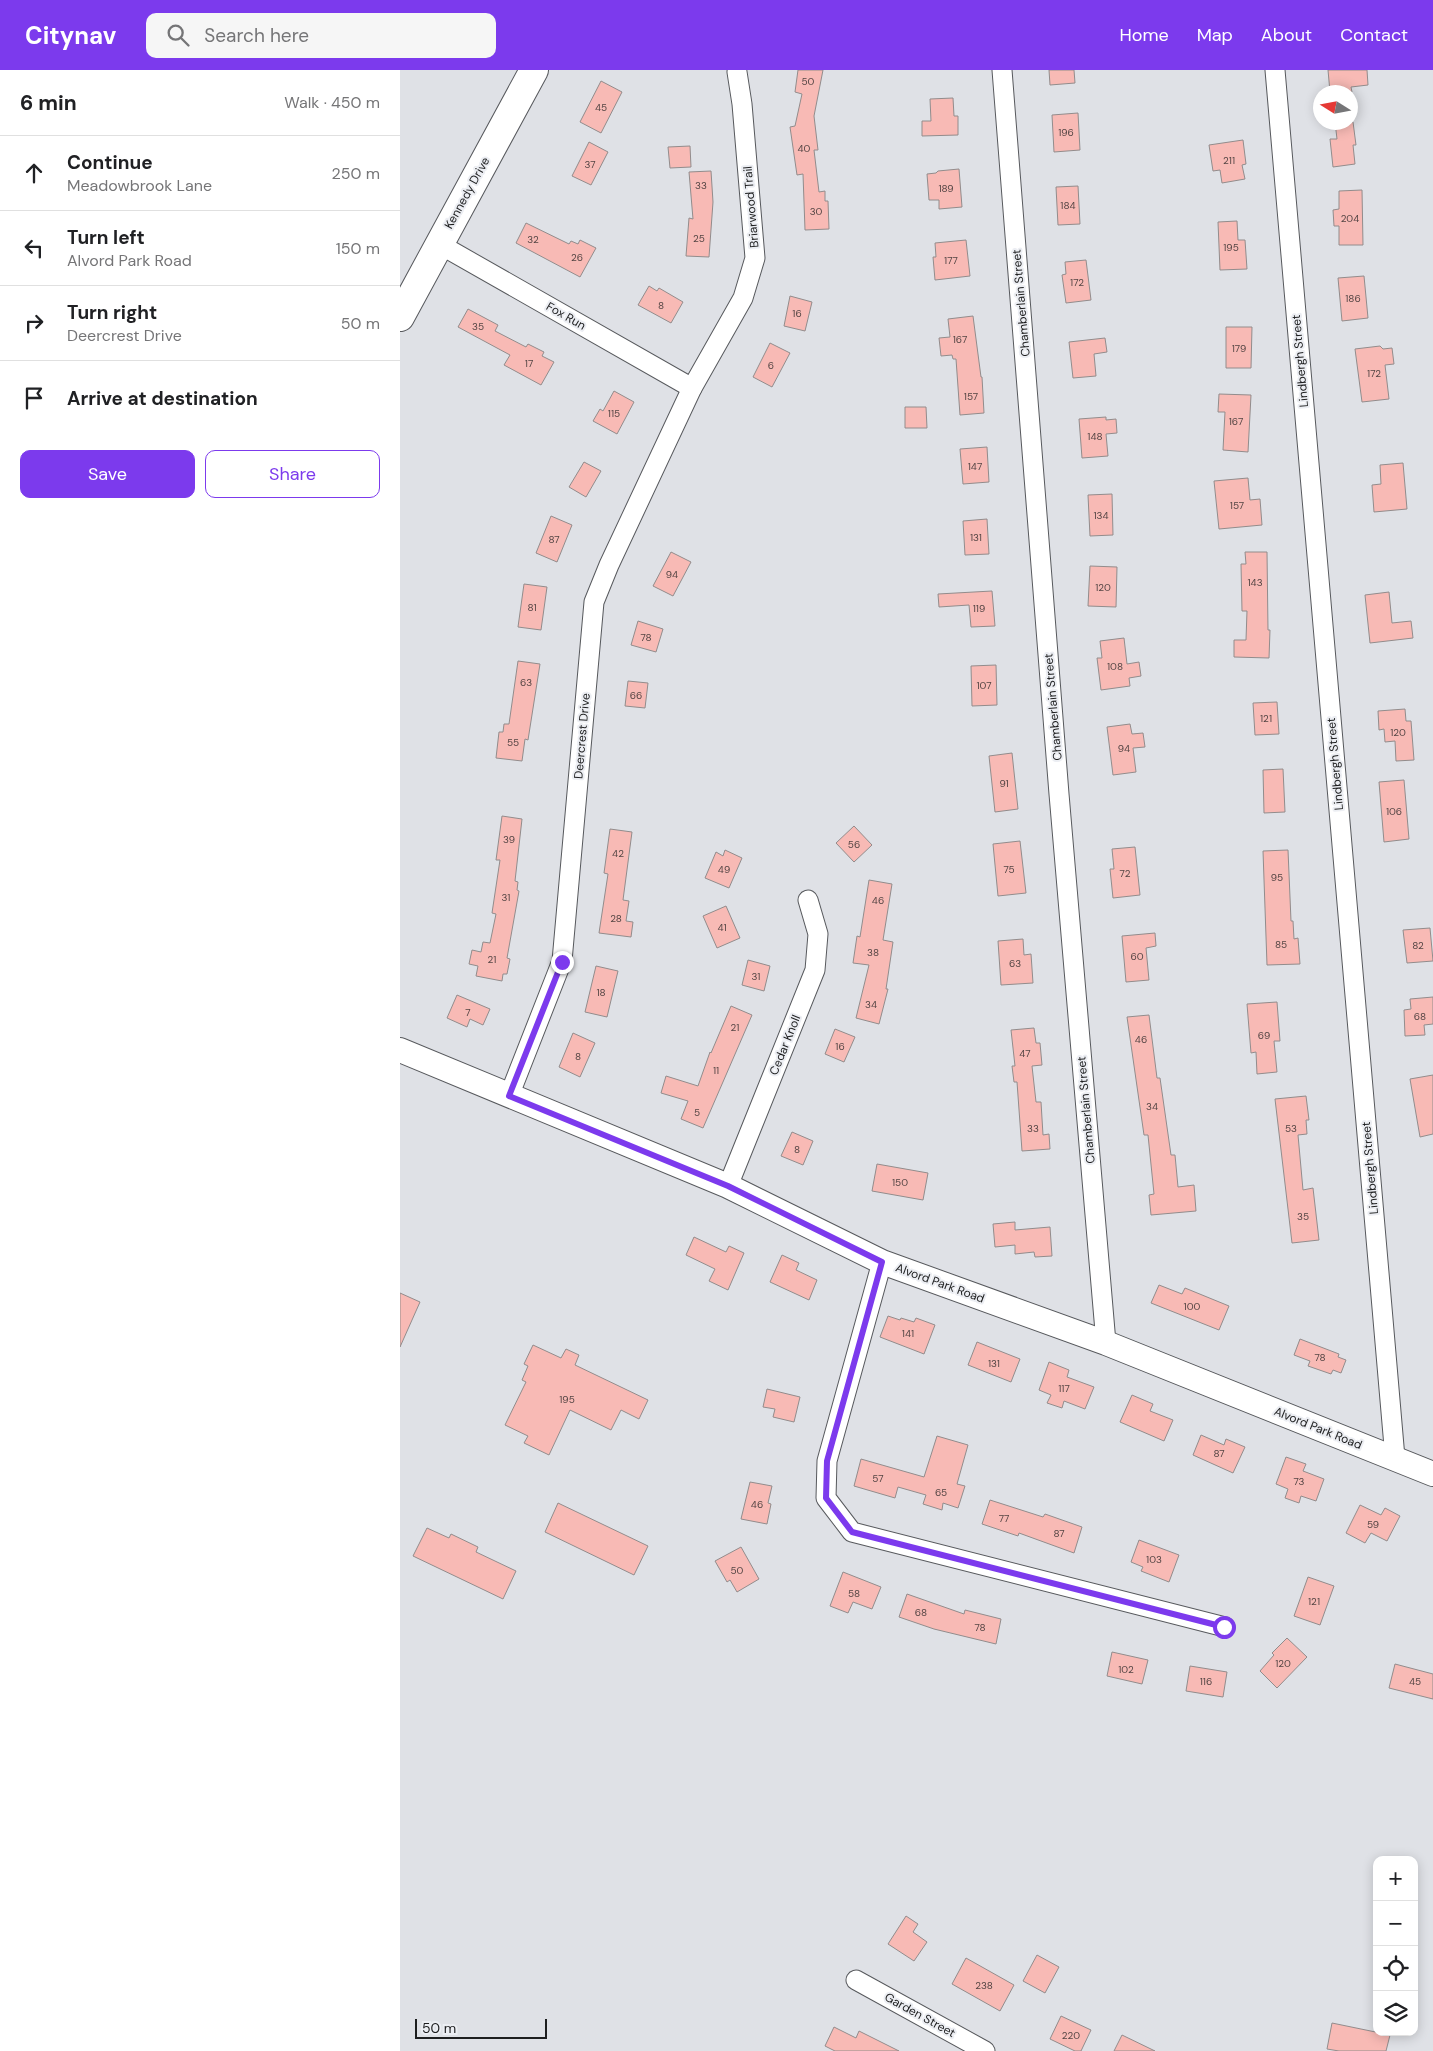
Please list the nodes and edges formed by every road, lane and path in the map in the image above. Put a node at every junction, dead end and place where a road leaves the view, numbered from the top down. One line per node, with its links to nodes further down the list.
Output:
1 (534, 70): 5 (main road, Kennedy Drive)
2 (1002, 70): 13 (street, Chamberlain Street)
3 (1275, 70): 14 (street, Lindbergh Street)
4 (737, 72): 7 (street, Briarwood Trail)
5 (439, 244): 6 (main road, Kennedy Drive); 7 (street, Fox Run)
6 (400, 317)
7 (692, 388): 10 (street, Deercrest Drive)
8 (808, 900): 11 (street, Cedar Knoll)
9 (400, 1050): 10 (street, Alvord Park Road)
10 (509, 1096): 11 (street, Alvord Park Road)
11 (728, 1186): 12 (street, Alvord Park Road)
12 (882, 1262): 13 (street, Alvord Park Road); 16 (street)
13 (1106, 1343): 14 (street, Alvord Park Road)
14 (1396, 1458): 15 (street, Alvord Park Road)
15 (1433, 1474)
16 (1224, 1627)
17 (856, 1980): 18 (street, Garden Street)
18 (985, 2051)

